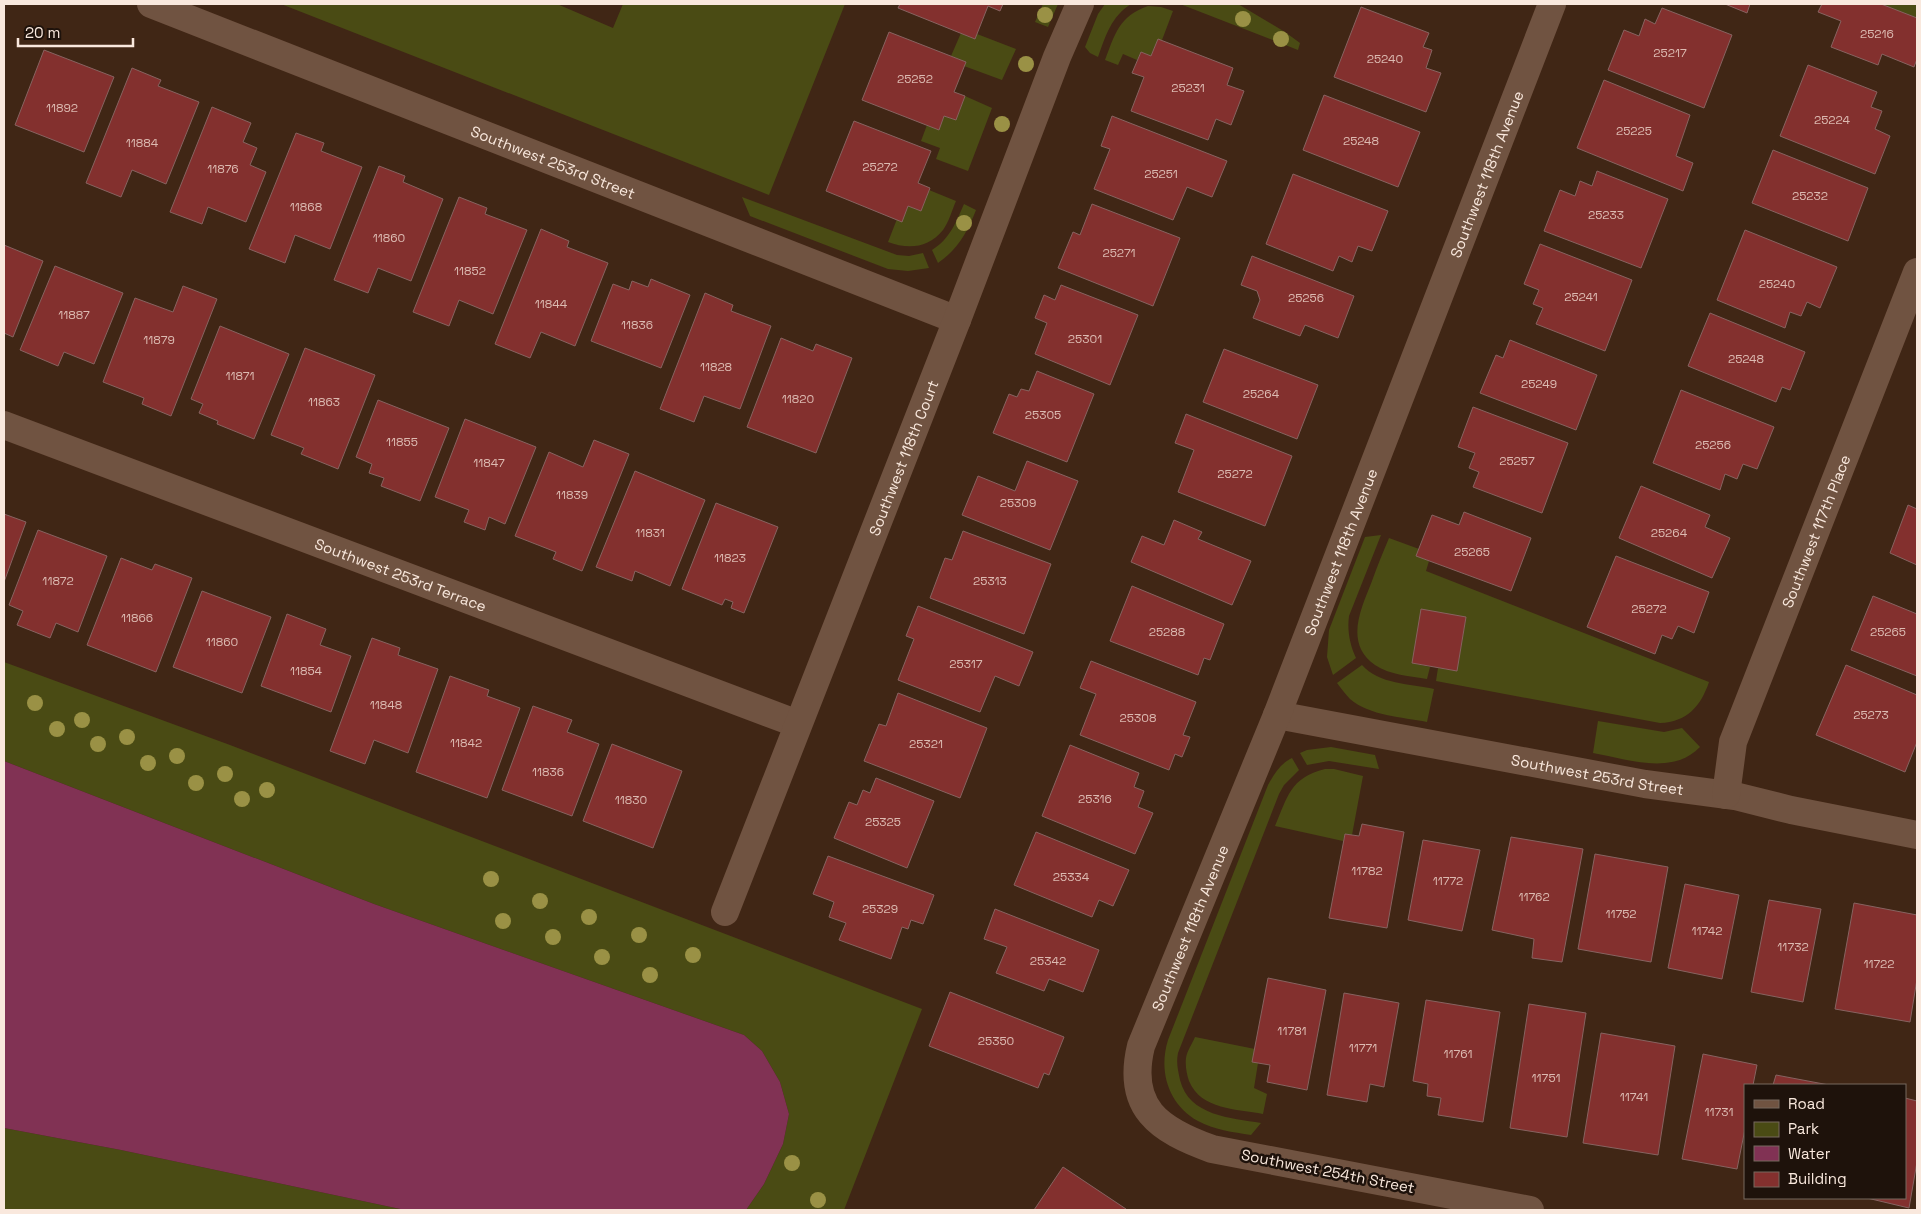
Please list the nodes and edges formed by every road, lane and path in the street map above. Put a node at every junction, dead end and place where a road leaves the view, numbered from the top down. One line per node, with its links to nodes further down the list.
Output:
1 (150, 4): 5 (street, Southwest 253rd Street)
2 (1080, 4): 5 (street, Southwest 118th Court)
3 (1552, 4): 7 (street, Southwest 118th Avenue)
4 (1917, 272): 9 (street, Southwest 117th Place)
5 (957, 320): 8 (street, Southwest 118th Court)
6 (4, 425): 8 (street, Southwest 253rd Terrace)
7 (1277, 715): 9 (street, Southwest 253rd Street); 12 (street, Southwest 118th Avenue)
8 (798, 724): 11 (street, Southwest 118th Court)
9 (1726, 795): 10 (street, Southwest 253rd Street)
10 (1917, 835)
11 (725, 912)
12 (1142, 1100): 13 (street, Southwest 254th Street)
13 (1530, 1210)

